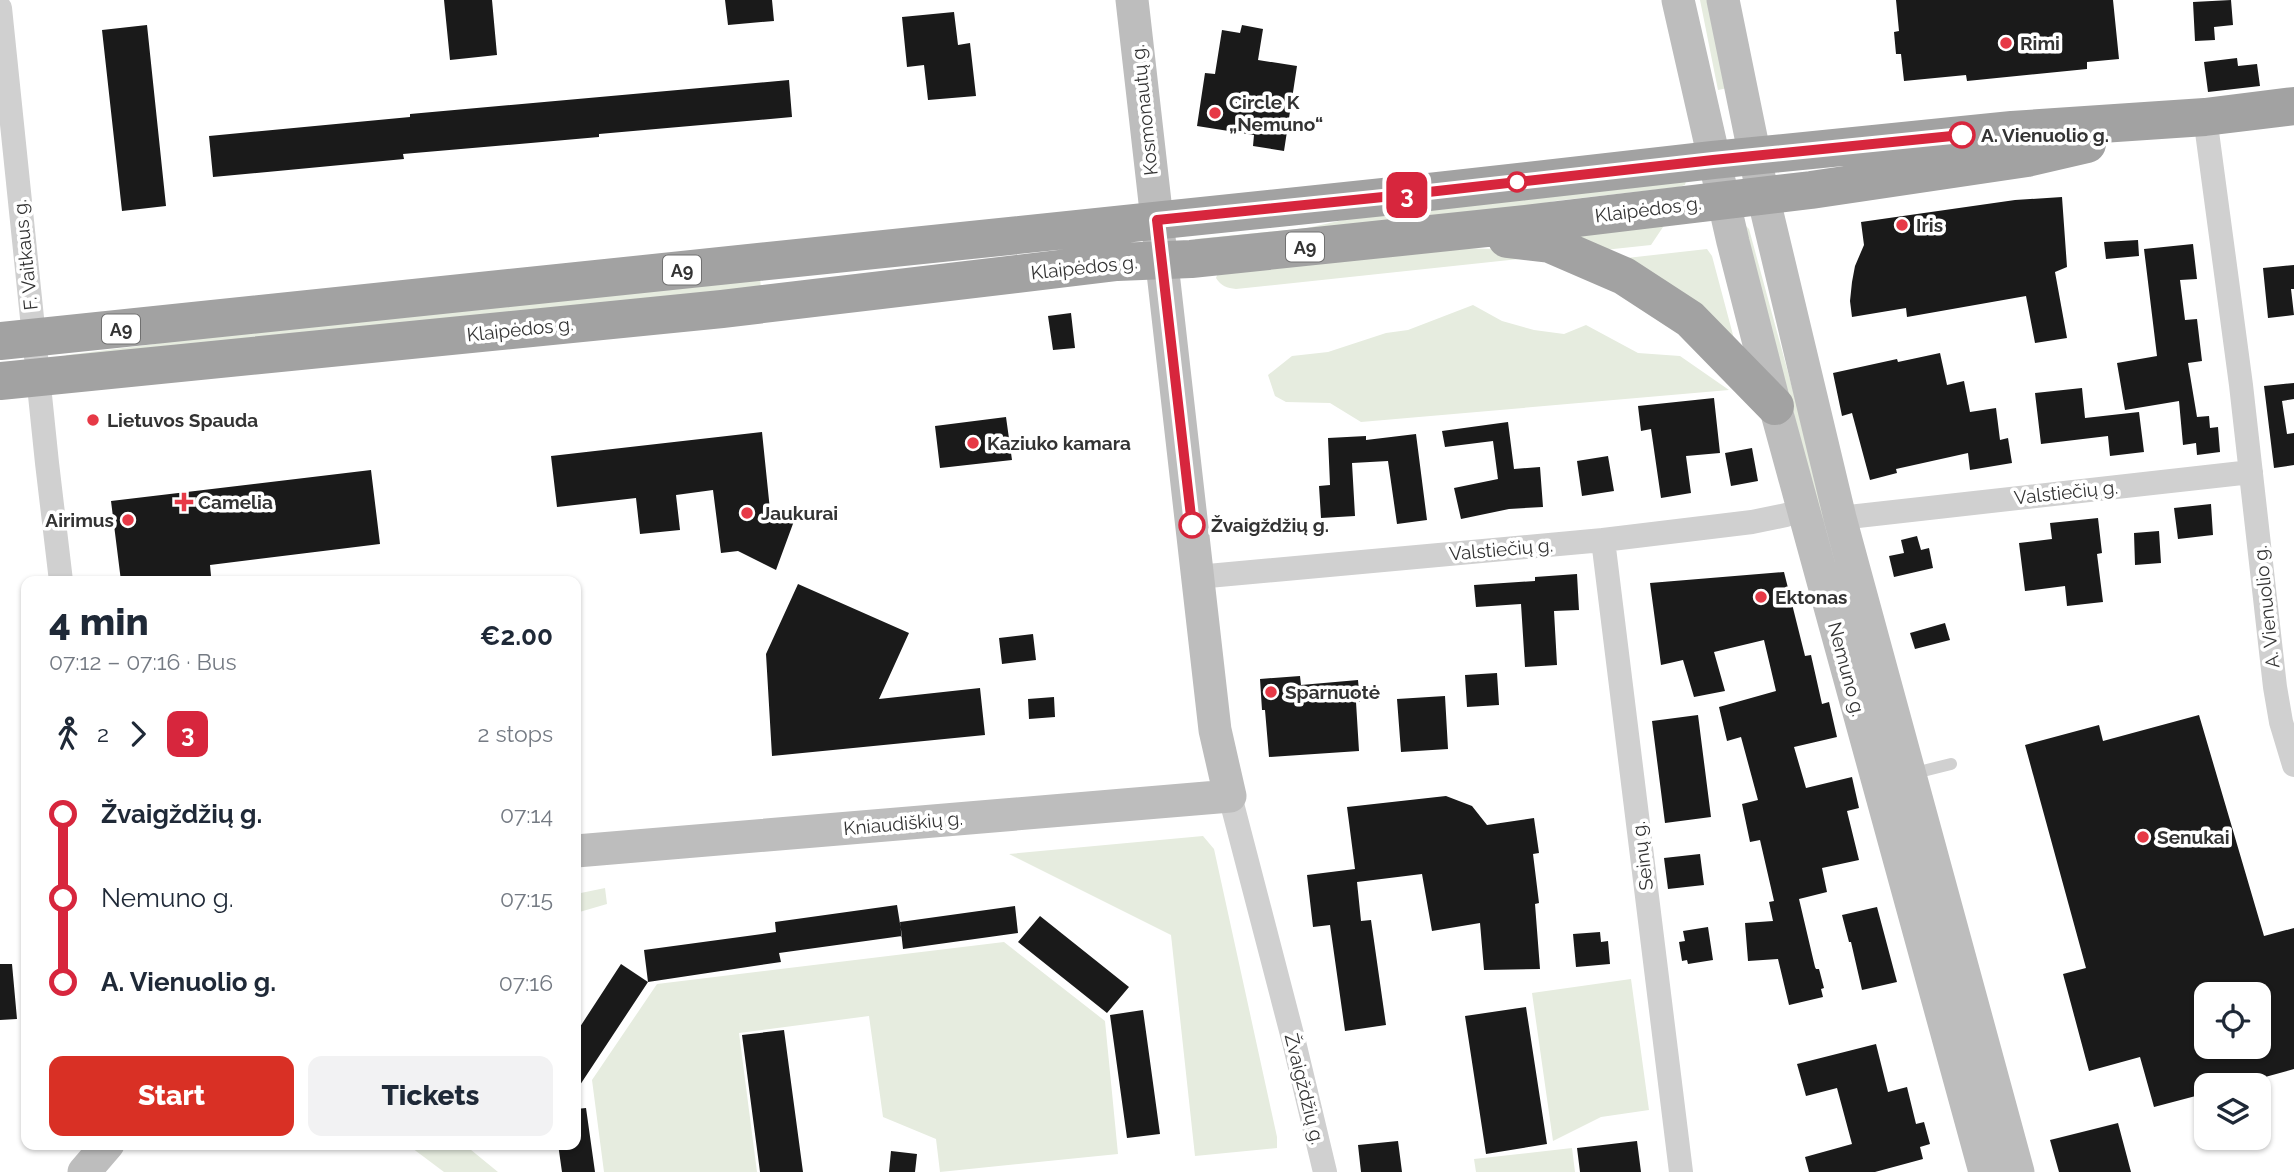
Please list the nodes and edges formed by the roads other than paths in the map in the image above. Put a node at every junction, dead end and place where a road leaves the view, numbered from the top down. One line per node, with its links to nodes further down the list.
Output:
1 (1132, 0): 11 (main road, Kosmonautų g.)
2 (1678, 0): 8 (main road, Nemuno g.)
3 (1723, 0): 7 (main road, Nemuno g.)
4 (0, 8): 14 (street, F. Vaitkaus g.)
5 (2294, 106): 6 (highway, Klaipėdos g. / A9)
6 (2205, 117): 7 (highway, Klaipėdos g. / A9); 9 (highway, Klaipėdos g. / A9); 18 (street, A. Vienuolio g.)
7 (1755, 156): 8 (highway, Klaipėdos g. / A9); 9 (main road, Nemuno g.)
8 (1713, 160): 10 (main road, Nemuno g.); 11 (highway, Klaipėdos g. / A9)
9 (1763, 196): 10 (highway, Klaipėdos g. / A9); 20 (main road, Nemuno g.)
10 (1723, 200): 12 (highway, Klaipėdos g. / A9); 17 (main road, Nemuno g.)
11 (1157, 220): 13 (main road, Žvaigždžių g.); 14 (highway, Klaipėdos g. / A9)
12 (1449, 232): 13 (highway, Klaipėdos g. / A9); 17 (highway)
13 (1161, 260): 15 (highway, Klaipėdos g. / A9); 23 (main road, Žvaigždžių g.)
14 (17, 340): 15 (street, F. Vaitkaus g.)
15 (38, 377): 16 (highway, Klaipėdos g. / A9); 22 (street, F. Vaitkaus g.)
16 (0, 381)
17 (1775, 406): 19 (main road, Nemuno g.)
18 (2251, 472): 20 (street, Valstiečių g.); 24 (street, A. Vienuolio g.)
19 (1803, 509): 21 (street, Valstiečių g.); 34 (main road, Nemuno g.)
20 (1840, 517): 27 (main road, Nemuno g.)
21 (1602, 540): 23 (street, Valstiečių g.); 33 (street, Seinų g.)
22 (60, 576)
23 (1197, 577): 28 (main road, Žvaigždžių g.)
24 (2288, 721): 26 (street, A. Vienuolio g.)
25 (1951, 764): 27 (lane)
26 (2294, 765)
27 (1911, 774): 35 (main road, Nemuno g.)
28 (1230, 796): 29 (main road, Kniaudiškių g.); 32 (street, Žvaigždžių g.)
29 (581, 851)
30 (103, 1150): 31 (main road)
31 (84, 1172)
32 (1325, 1172)
33 (1681, 1172)
34 (1985, 1172)
35 (2018, 1172)

